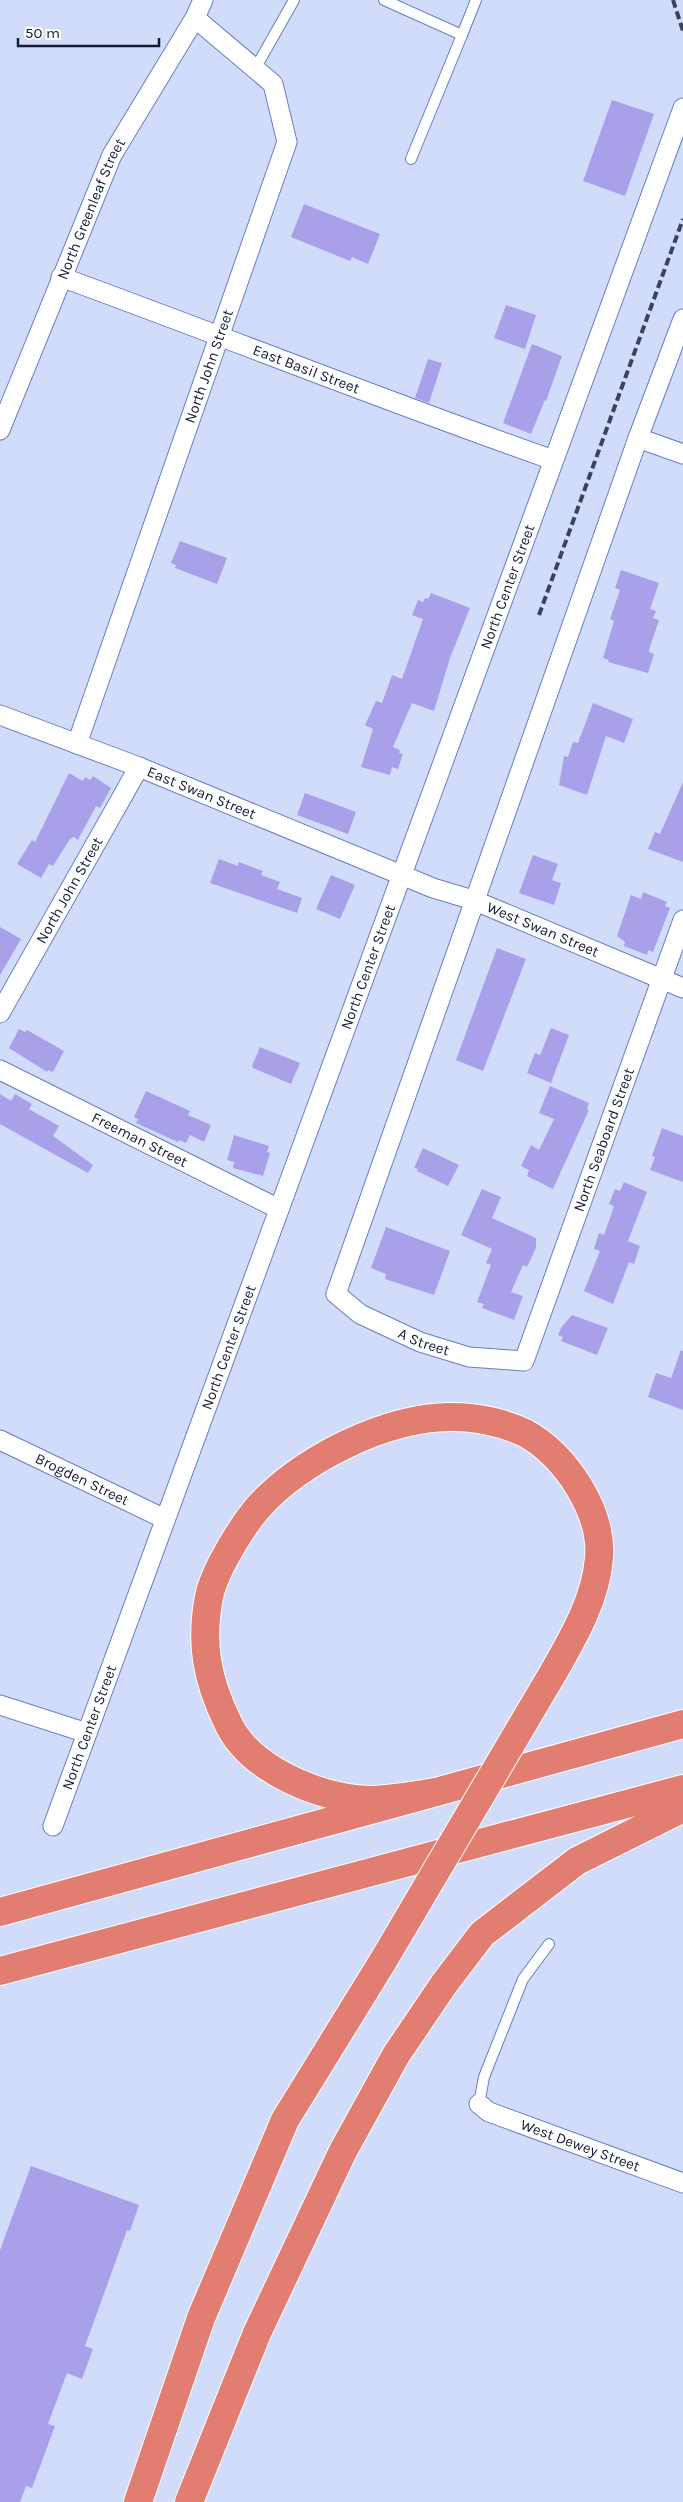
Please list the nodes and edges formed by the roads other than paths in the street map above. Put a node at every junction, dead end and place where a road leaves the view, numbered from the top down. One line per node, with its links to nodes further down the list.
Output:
1 (204, 0): 5 (street, North Greenleaf Street)
2 (294, 0): 7 (lane)
3 (384, 0): 6 (lane)
4 (476, 0): 6 (lane)
5 (196, 18): 7 (street, North John Street); 10 (street, North Greenleaf Street)
6 (462, 35): 9 (lane)
7 (256, 69): 12 (street, North John Street)
8 (683, 108): 16 (street, North Center Street)
9 (411, 159)
10 (61, 278): 12 (street, East Basil Street); 13 (street, North Greenleaf Street)
11 (683, 319): 14 (street)
12 (219, 335): 16 (street, East Basil Street); 18 (street, North John Street)
13 (0, 430)
14 (638, 438): 15 (street); 21 (street)
15 (683, 454)
16 (553, 460): 20 (street, North Center Street)
17 (0, 715): 18 (street, East Swan Street)
18 (77, 744): 19 (street, East Swan Street)
19 (139, 767): 20 (street, East Swan Street); 25 (street, North John Street)
20 (401, 875): 21 (street, West Swan Street); 27 (street, North Center Street)
21 (473, 900): 23 (street, West Swan Street); 28 (street, A Street)
22 (683, 920): 23 (street, North Seaboard Street)
23 (661, 980): 24 (street, West Swan Street); 28 (street, North Seaboard Street)
24 (683, 988)
25 (0, 1013)
26 (0, 1070): 27 (street, Freeman Street)
27 (279, 1209): 30 (street, North Center Street)
28 (524, 1361)
29 (0, 1440): 30 (street, Brogden Street)
30 (165, 1519): 33 (street, North Center Street)
31 (0, 1705): 33 (street)
32 (683, 1724): 35 (highway)
33 (87, 1733): 37 (street, North Center Street)
34 (683, 1789): 40 (highway)
35 (436, 1792): 38 (highway); 43 (highway, bridge)
36 (683, 1808): 44 (highway)
37 (53, 1826)
38 (0, 1912)
39 (549, 1944): 41 (lane)
40 (0, 1971)
41 (479, 2104): 42 (street, West Dewey Street)
42 (683, 2183)
43 (138, 2502)
44 (189, 2502)

